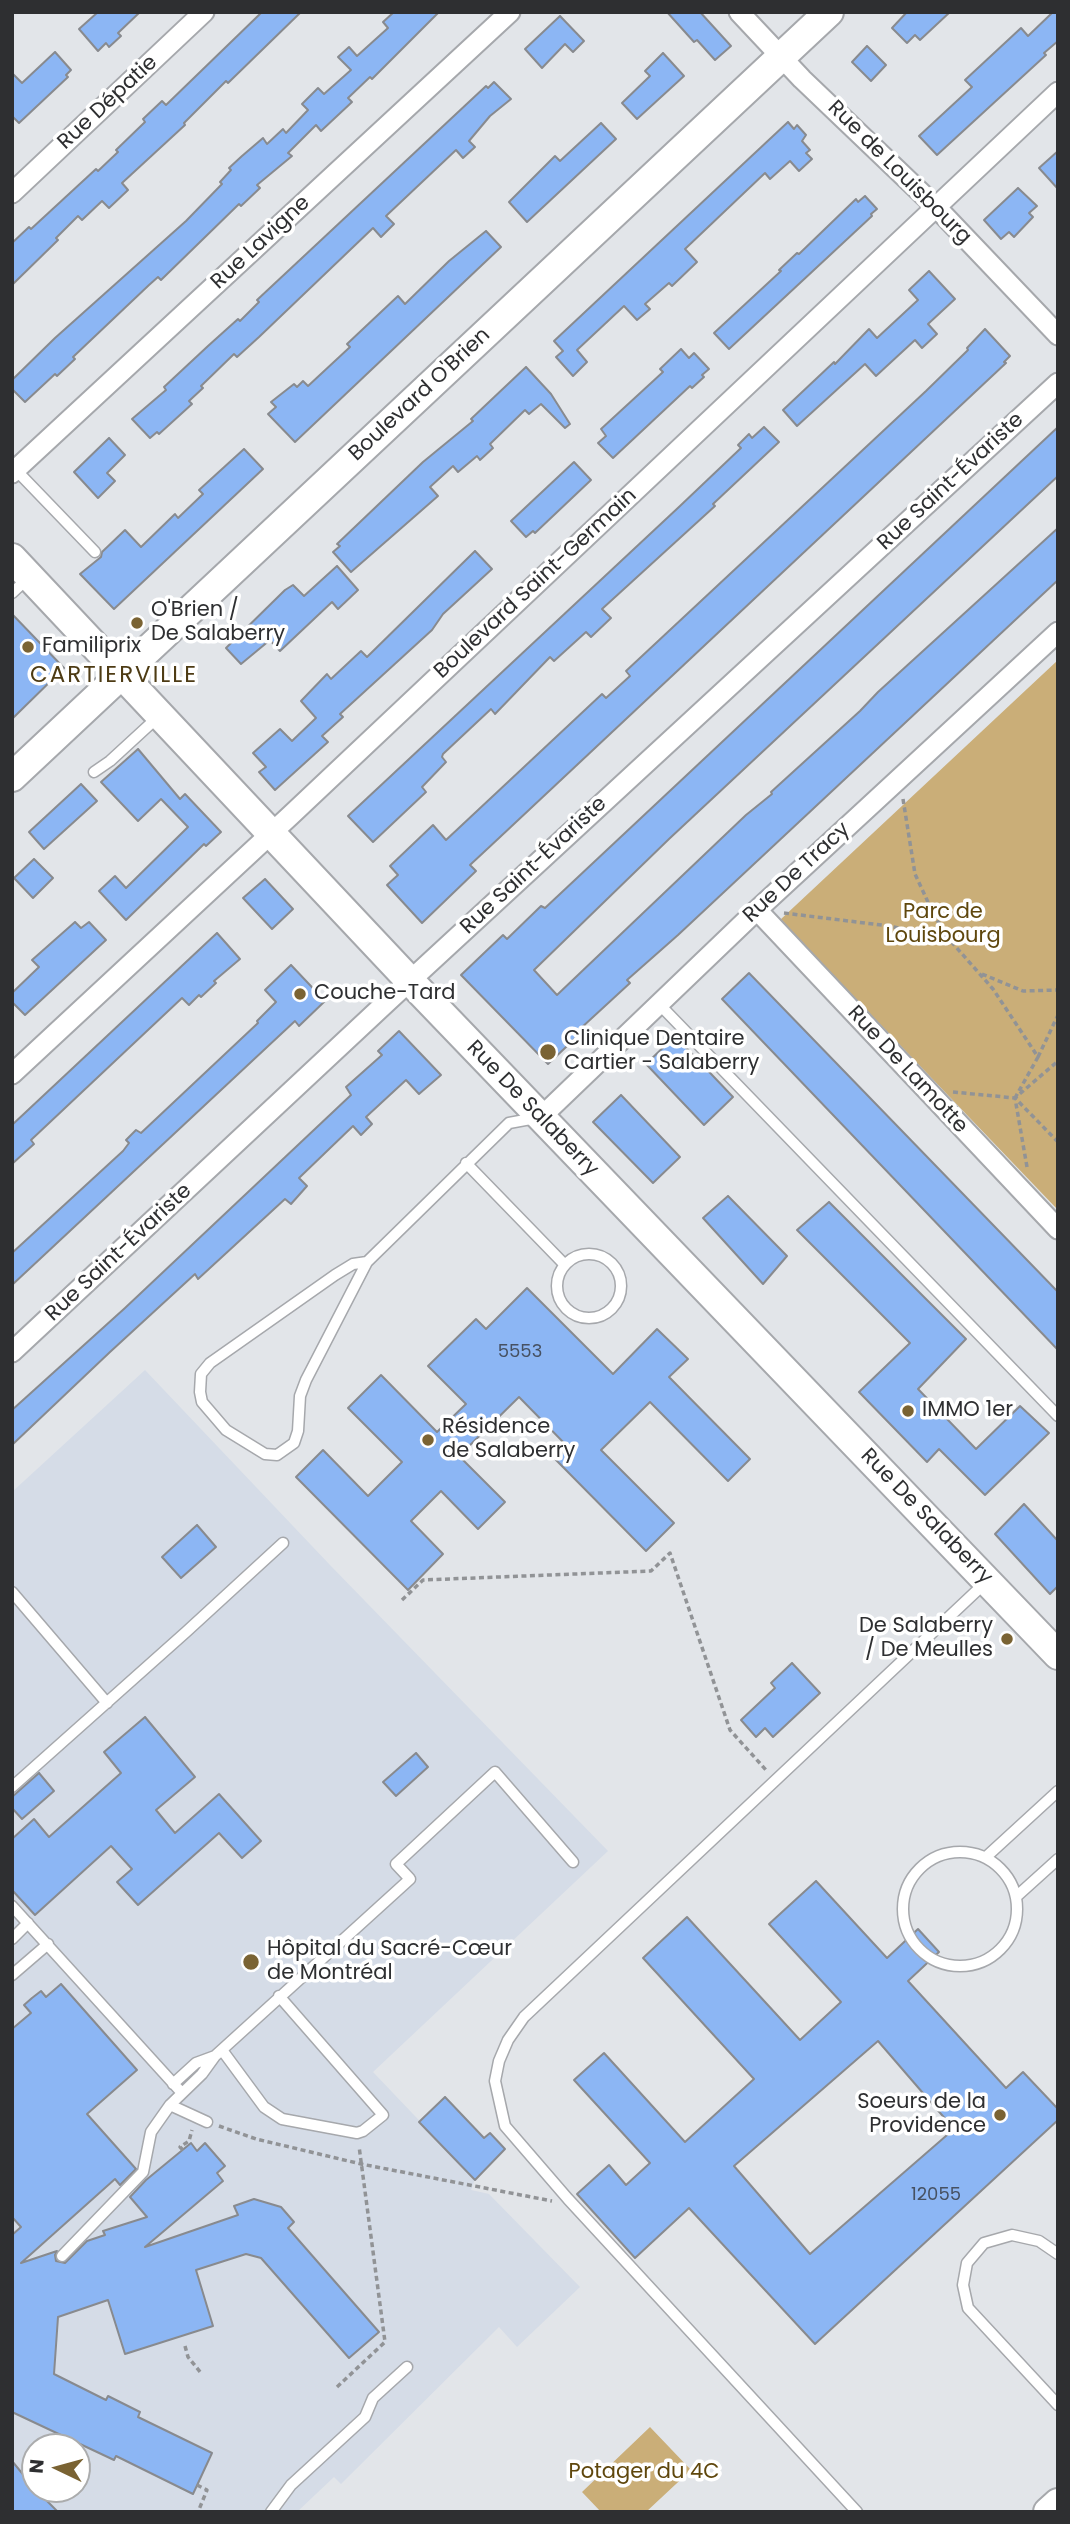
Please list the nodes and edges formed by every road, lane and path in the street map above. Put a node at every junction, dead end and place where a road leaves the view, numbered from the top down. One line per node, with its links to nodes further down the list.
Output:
1 (204, 12): 7 (street, Rue Dépatie)
2 (510, 12): 11 (street, Rue Lavigne)
3 (738, 12): 5 (street, Rue de Louisbourg)
4 (829, 12): 5 (main road, Boulevard O'Brien)
5 (781, 57): 8 (street, Rue de Louisbourg); 15 (main road, Boulevard O'Brien)
6 (1058, 92): 8 (street, Boulevard Saint-Germain)
7 (12, 193)
8 (936, 207): 9 (street, Rue de Louisbourg); 20 (street, Boulevard Saint-Germain)
9 (1058, 335)
10 (1058, 383): 24 (street, Rue Saint-Évariste)
11 (14, 472): 12 (lane)
12 (95, 552)
13 (18, 576): 15 (main road, Rue De Salaberry)
14 (1058, 632): 19 (street, Rue De Tracy)
15 (122, 675): 16 (main road, Rue De Salaberry); 18 (main road, Boulevard O'Brien)
16 (160, 716): 17 (lane); 20 (main road, Rue De Salaberry)
17 (94, 772)
18 (12, 777)
19 (900, 778): 21 (street, Rue De Tracy); 22 (path)
20 (271, 835): 24 (main road, Rue De Salaberry); 30 (street, Boulevard Saint-Germain)
21 (757, 910): 22 (path); 26 (street, Rue De Tracy); 31 (street, Rue De Lamotte)
22 (948, 938): 23 (path)
23 (980, 973): 25 (path); 28 (path)
24 (410, 981): 33 (main road, Rue De Salaberry); 40 (street, Rue Saint-Évariste)
25 (1058, 990)
26 (659, 1004): 33 (street, Rue De Tracy); 41 (lane)
27 (1058, 1015): 28 (path)
28 (1038, 1056): 32 (path)
29 (1058, 1061): 32 (path)
30 (12, 1074)
31 (925, 1089): 32 (path); 36 (street, Rue De Lamotte)
32 (1015, 1098): 34 (path); 36 (path)
33 (540, 1118): 35 (lane); 43 (main road, Rue De Salaberry)
34 (1058, 1142)
35 (466, 1163): 38 (lane); 39 (lane)
36 (1034, 1204): 37 (street, Rue De Lamotte)
37 (1058, 1229)
38 (367, 1262): 38 (lane)
39 (565, 1265): 39 (lane)
40 (12, 1352)
41 (1058, 1416)
42 (283, 1543): 47 (lane)
43 (987, 1581): 46 (main road, Rue De Salaberry); 48 (lane)
44 (12, 1592): 47 (lane)
45 (402, 1600): 48 (path)
46 (1055, 1647)
47 (107, 1703): 49 (lane)
48 (774, 1779): 70 (lane)
49 (12, 1787)
50 (1058, 1791): 51 (lane)
51 (986, 1857): 54 (lane); 54 (lane)
52 (1058, 1859): 54 (lane)
53 (573, 1862): 60 (lane)
54 (1017, 1896)
55 (12, 1906): 56 (lane)
56 (28, 1923): 57 (lane); 58 (lane)
57 (12, 1939)
58 (48, 1944): 59 (lane); 62 (lane)
59 (12, 1975)
60 (279, 1996): 61 (lane); 61 (lane)
61 (218, 2053): 62 (lane); 63 (lane)
62 (173, 2084): 63 (lane)
63 (182, 2093): 64 (lane)
64 (170, 2105): 66 (lane); 72 (lane)
65 (195, 2122): 67 (path)
66 (207, 2122): 69 (path)
67 (183, 2150)
68 (361, 2154): 69 (path)
69 (361, 2164): 70 (path); 76 (path)
70 (568, 2199): 82 (lane)
71 (1058, 2254): 77 (lane)
72 (62, 2256)
73 (184, 2346): 75 (path)
74 (407, 2367): 81 (lane)
75 (201, 2373)
76 (337, 2387)
77 (1058, 2406)
78 (197, 2485): 80 (path)
79 (1058, 2503): 83 (main road)
80 (198, 2512)
81 (271, 2512)
82 (857, 2512)
83 (1048, 2512)

